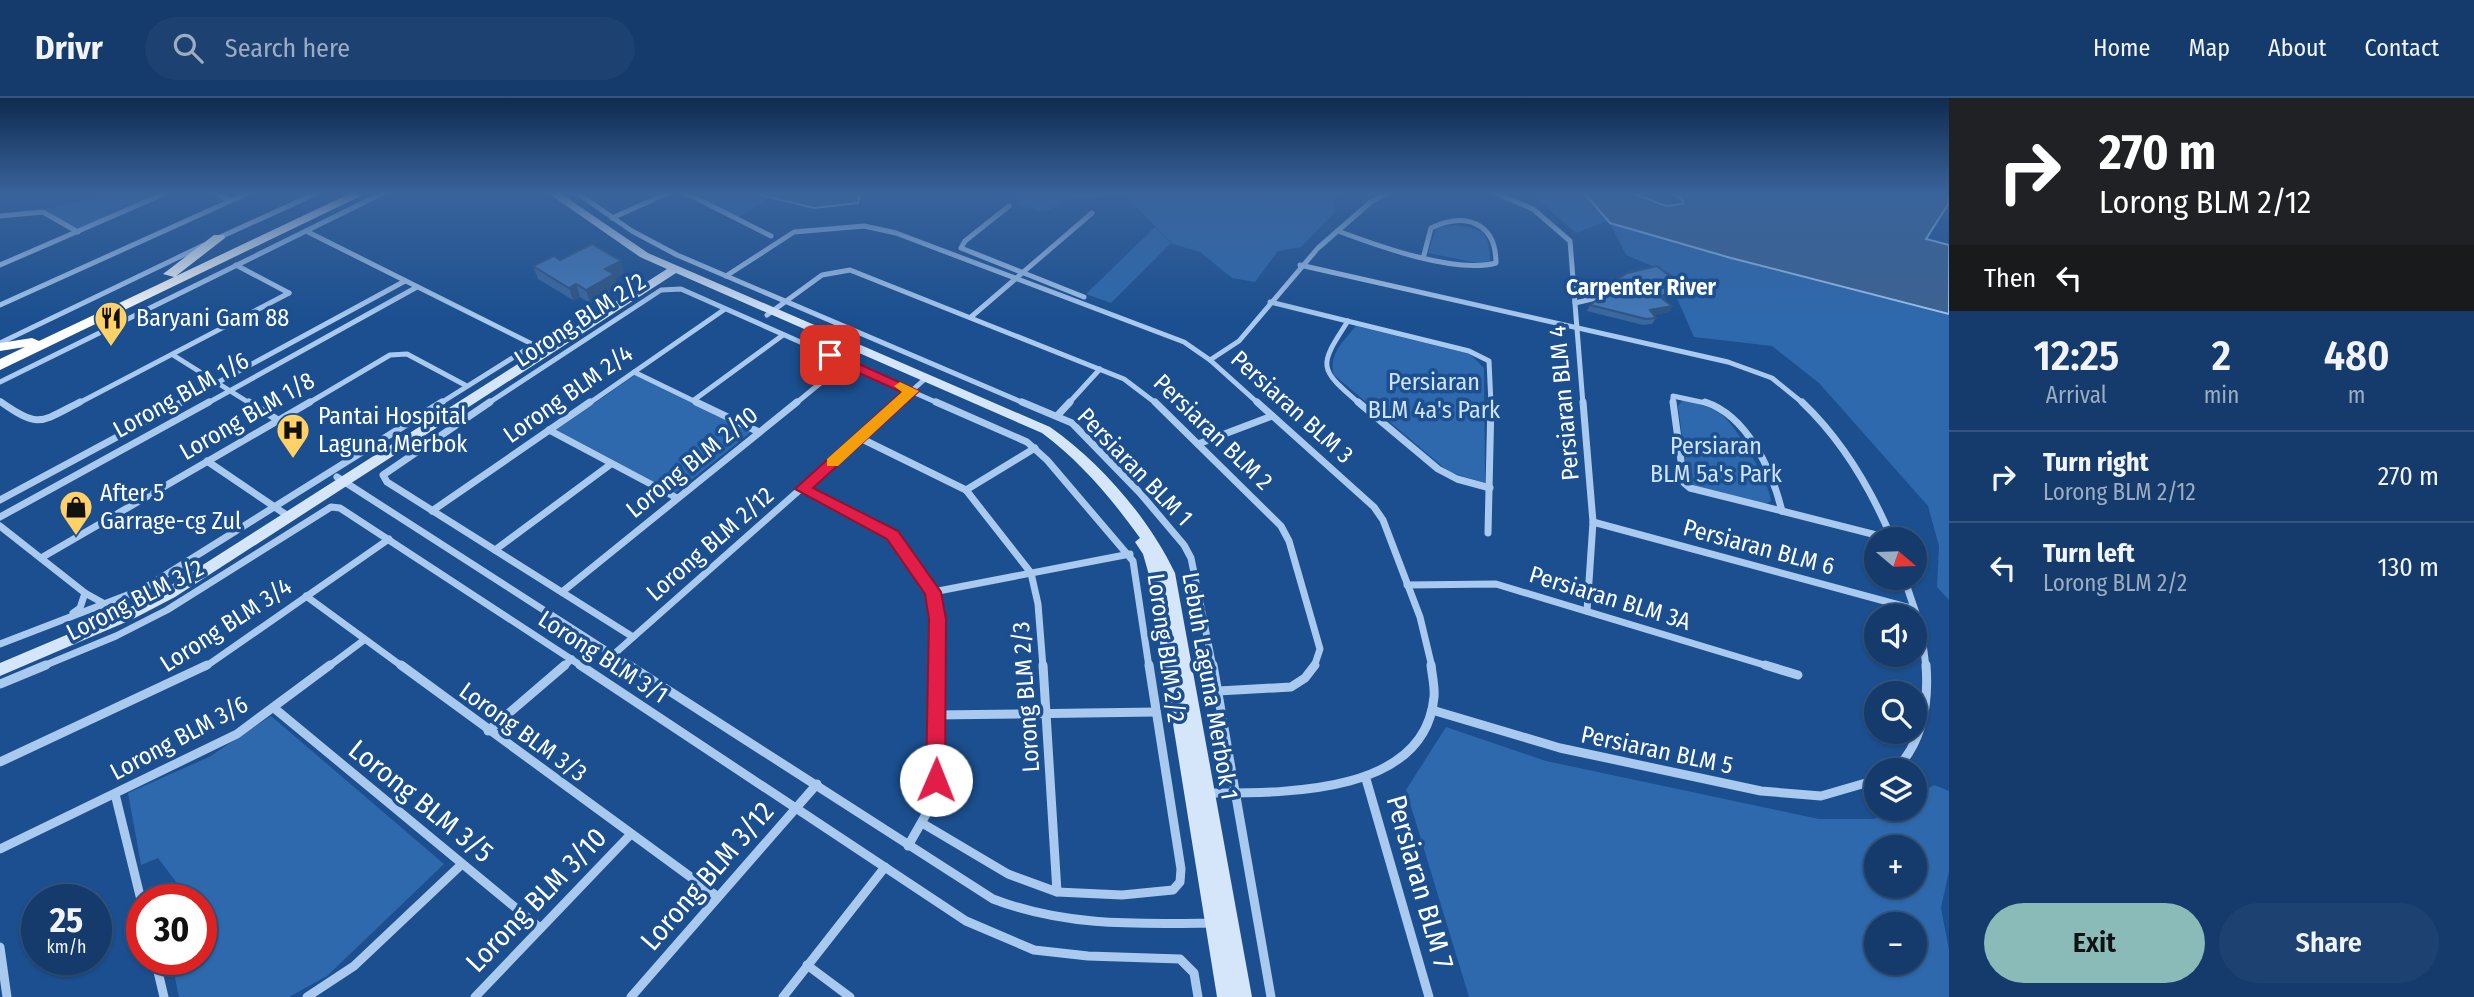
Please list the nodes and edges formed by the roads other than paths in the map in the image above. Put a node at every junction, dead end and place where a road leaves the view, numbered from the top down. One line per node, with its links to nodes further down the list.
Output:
1 (71, 235): 23 (street)
2 (154, 235): 39 (street)
3 (226, 235): 20 (street)
4 (255, 235): 31 (highway)
5 (272, 235): 21 (highway)
6 (298, 235): 24 (street)
7 (314, 235): 32 (street)
8 (600, 235): 26 (street, Lebuh Laguna Merbok 1)
9 (613, 235): 26 (street, Lebuh Laguna Merbok 1)
10 (641, 235): 29 (street)
11 (789, 235): 29 (street, Persiaran BLM 3)
12 (901, 235): 30 (street, Persiaran BLM 3)
13 (973, 235): 28 (street)
14 (1066, 235): 28 (street)
15 (1334, 235): 25 (street)
16 (1349, 235): 22 (street)
17 (1429, 235): 22 (street)
18 (1493, 235): 22 (street)
19 (1565, 235): 38 (street, Persiaran BLM 4)
20 (219, 238): 31 (highway); 45 (street)
21 (251, 245): 27 (highway); 56 (highway)
22 (1424, 255)
23 (0, 265)
24 (236, 265): 27 (street); 51 (street)
25 (1300, 265): 37 (street); 44 (street)
26 (669, 269): 41 (street, Lebuh Laguna Merbok 1); 49 (street)
27 (221, 273): 50 (street)
28 (1022, 273): 30 (street); 35 (street)
29 (726, 276): 36 (street)
30 (1016, 279): 42 (street); 54 (street, Persiaran BLM 3)
31 (160, 280): 45 (highway)
32 (405, 281): 33 (street); 60 (street, Lorong BLM 1/6)
33 (417, 287): 47 (street); 63 (street, Lorong BLM 1/6)
34 (1624, 293): 38 (street)
35 (1084, 297)
36 (786, 301): 41 (street, Persiaran BLM 2); 42 (street, Persiaran BLM 2); 66 (street, Persiaran BLM 1)
37 (1270, 302): 43 (street); 54 (street)
38 (1575, 303): 44 (street, Persiaran BLM 4)
39 (0, 305)
40 (725, 309): 46 (street, Lorong BLM 2/2); 58 (street, Lorong BLM 2/4); 83 (street, Lorong BLM 2/2)
41 (770, 313): 61 (street, Lebuh Laguna Merbok 1)
42 (971, 317): 57 (street, Persiaran BLM 2)
43 (1348, 321): 77 (street); 77 (street)
44 (1577, 328): 86 (street, Persiaran BLM 4); 88 (street)
45 (30, 335): 48 (highway); 52 (highway)
46 (783, 335): 55 (street, Lorong BLM 2/2); 64 (street)
47 (518, 338): 49 (street); 53 (street)
48 (0, 343)
49 (539, 348): 53 (street); 76 (street)
50 (61, 351): 56 (highway); 59 (street)
51 (173, 355): 60 (street); 65 (street)
52 (0, 357)
53 (508, 358): 62 (street)
54 (1210, 360): 67 (street, Persiaran BLM 3)
55 (846, 362): 61 (street, Lorong BLM 2/2); 70 (street, Lorong BLM 2/10)
56 (0, 367)
57 (1100, 369): 66 (street); 72 (street, Persiaran BLM 2)
58 (634, 372): 64 (street); 69 (street, Lorong BLM 2/4)
59 (0, 382)
60 (218, 383): 63 (street); 81 (street, Lorong BLM 1/6)
61 (920, 384): 71 (street, Lorong BLM 2/12); 73 (street, Lorong BLM 2/2); 127 (street, Lebuh Laguna Merbok 1)
62 (466, 385): 68 (street, Lorong BLM 1/8); 82 (street)
63 (230, 390): 68 (street); 85 (street, Lorong BLM 1/6)
64 (694, 400): 70 (street)
65 (0, 401)
66 (1057, 416): 115 (street, Persiaran BLM 1)
67 (1272, 416): 72 (street); 96 (street, Persiaran BLM 3)
68 (278, 420): 74 (street, Lorong BLM 1/8)
69 (549, 430): 75 (street); 83 (street, Lorong BLM 2/4)
70 (759, 432): 80 (street, Lorong BLM 2/10)
71 (859, 438): 78 (street, Lorong BLM 2/12); 79 (street, Lorong BLM 2/3)
72 (1198, 444): 115 (street, Persiaran BLM 2)
73 (1035, 448): 79 (street); 93 (street, Lorong BLM 2/2)
74 (207, 461): 82 (street); 94 (street, Lorong BLM 1/8)
75 (611, 464): 80 (street); 92 (street)
76 (340, 479): 82 (street); 108 (street)
77 (1490, 488): 90 (street)
78 (802, 489): 97 (street); 105 (street, Lorong BLM 2/12)
79 (966, 490): 95 (street, Lorong BLM 2/3)
80 (677, 498): 99 (street, Lorong BLM 2/10)
81 (0, 500)
82 (282, 511): 101 (street); 110 (street); 112 (street)
83 (432, 511): 92 (street, Lorong BLM 2/2)
84 (1782, 512): 84 (street); 89 (street)
85 (0, 517)
86 (1593, 522): 102 (street, Persiaran BLM 6); 103 (street, Persiaran BLM 4)
87 (0, 526): 94 (street)
88 (1887, 527)
89 (1864, 532)
90 (1488, 533)
91 (388, 539): 100 (street, Lorong BLM 3/4); 109 (street, Lorong BLM 3/1); 114 (street, Lorong BLM 3/2)
92 (495, 550): 99 (street, Lorong BLM 2/2)
93 (1130, 554): 95 (street); 118 (street, Lorong BLM 2/2)
94 (41, 558): 98 (street)
95 (1031, 573): 97 (street); 119 (street, Lorong BLM 2/3)
96 (1407, 585): 103 (street, Persiaran BLM 3A); 117 (street, Persiaran BLM 3)
97 (933, 592): 120 (street)
98 (85, 593): 101 (street); 104 (street)
99 (562, 593): 105 (street, Lorong BLM 2/2)
100 (306, 596): 106 (street, Lorong BLM 3/3); 123 (street, Lorong BLM 3/4)
101 (103, 603): 104 (street)
102 (1896, 604)
103 (1587, 611): 113 (street, Persiaran BLM 3A)
104 (70, 617): 107 (street)
105 (633, 637): 108 (street, Lorong BLM 2/12)
106 (364, 640): 116 (street, Lorong BLM 3/6); 121 (street, Lorong BLM 3/3)
107 (0, 644)
108 (613, 655): 126 (street)
109 (572, 659): 121 (street); 130 (street, Lorong BLM 3/1)
110 (0, 660)
111 (1926, 667): 122 (street)
112 (0, 670)
113 (1798, 675)
114 (0, 684)
115 (1218, 691): 128 (street, Persiaran BLM 1)
116 (274, 708): 129 (street, Lorong BLM 3/6); 135 (street, Lorong BLM 3/5)
117 (1432, 710): 124 (street); 125 (street, Persiaran BLM 5)
118 (1156, 712): 119 (street); 138 (street, Lorong BLM 2/2)
119 (1047, 713): 120 (street); 138 (street, Lorong BLM 2/3)
120 (936, 715): 131 (street)
121 (488, 731): 132 (street, Lorong BLM 3/3)
122 (1908, 758)
123 (0, 762)
124 (1366, 779): 128 (street); 156 (street, Persiaran BLM 7)
125 (1864, 783)
126 (817, 784): 130 (street, Lorong BLM 3/12); 133 (street)
127 (1199, 793): 128 (street); 140 (street, Lebuh Laguna Merbok 1)
128 (1235, 793): 155 (street, Persiaran BLM 1)
129 (115, 794): 134 (street, Lorong BLM 3/6); 137 (street)
130 (796, 807): 136 (street, Lorong BLM 3/1); 139 (street, Lorong BLM 3/12)
131 (922, 823): 133 (street); 138 (street)
132 (631, 834): 139 (street, Lorong BLM 3/3); 141 (street, Lorong BLM 3/10)
133 (908, 846): 140 (street)
134 (0, 849)
135 (462, 864): 141 (street, Lorong BLM 3/5); 147 (street)
136 (885, 867): 143 (street); 152 (street, Lorong BLM 3/1)
137 (137, 884)
138 (1057, 892)
139 (718, 897): 149 (street, Lorong BLM 3/12)
140 (1221, 923): 153 (street, Lebuh Laguna Merbok 1); 154 (street, Lebuh Laguna Merbok 1)
141 (540, 928): 148 (street, Lorong BLM 3/10)
142 (0, 947): 145 (street)
143 (807, 965): 150 (street); 151 (street)
144 (159, 975): 146 (street)
145 (7, 997)
146 (164, 997)
147 (307, 997)
148 (475, 997)
149 (631, 997)
150 (783, 997)
151 (850, 997)
152 (1198, 997)
153 (1227, 997)
154 (1242, 997)
155 (1271, 997)
156 (1429, 997)

